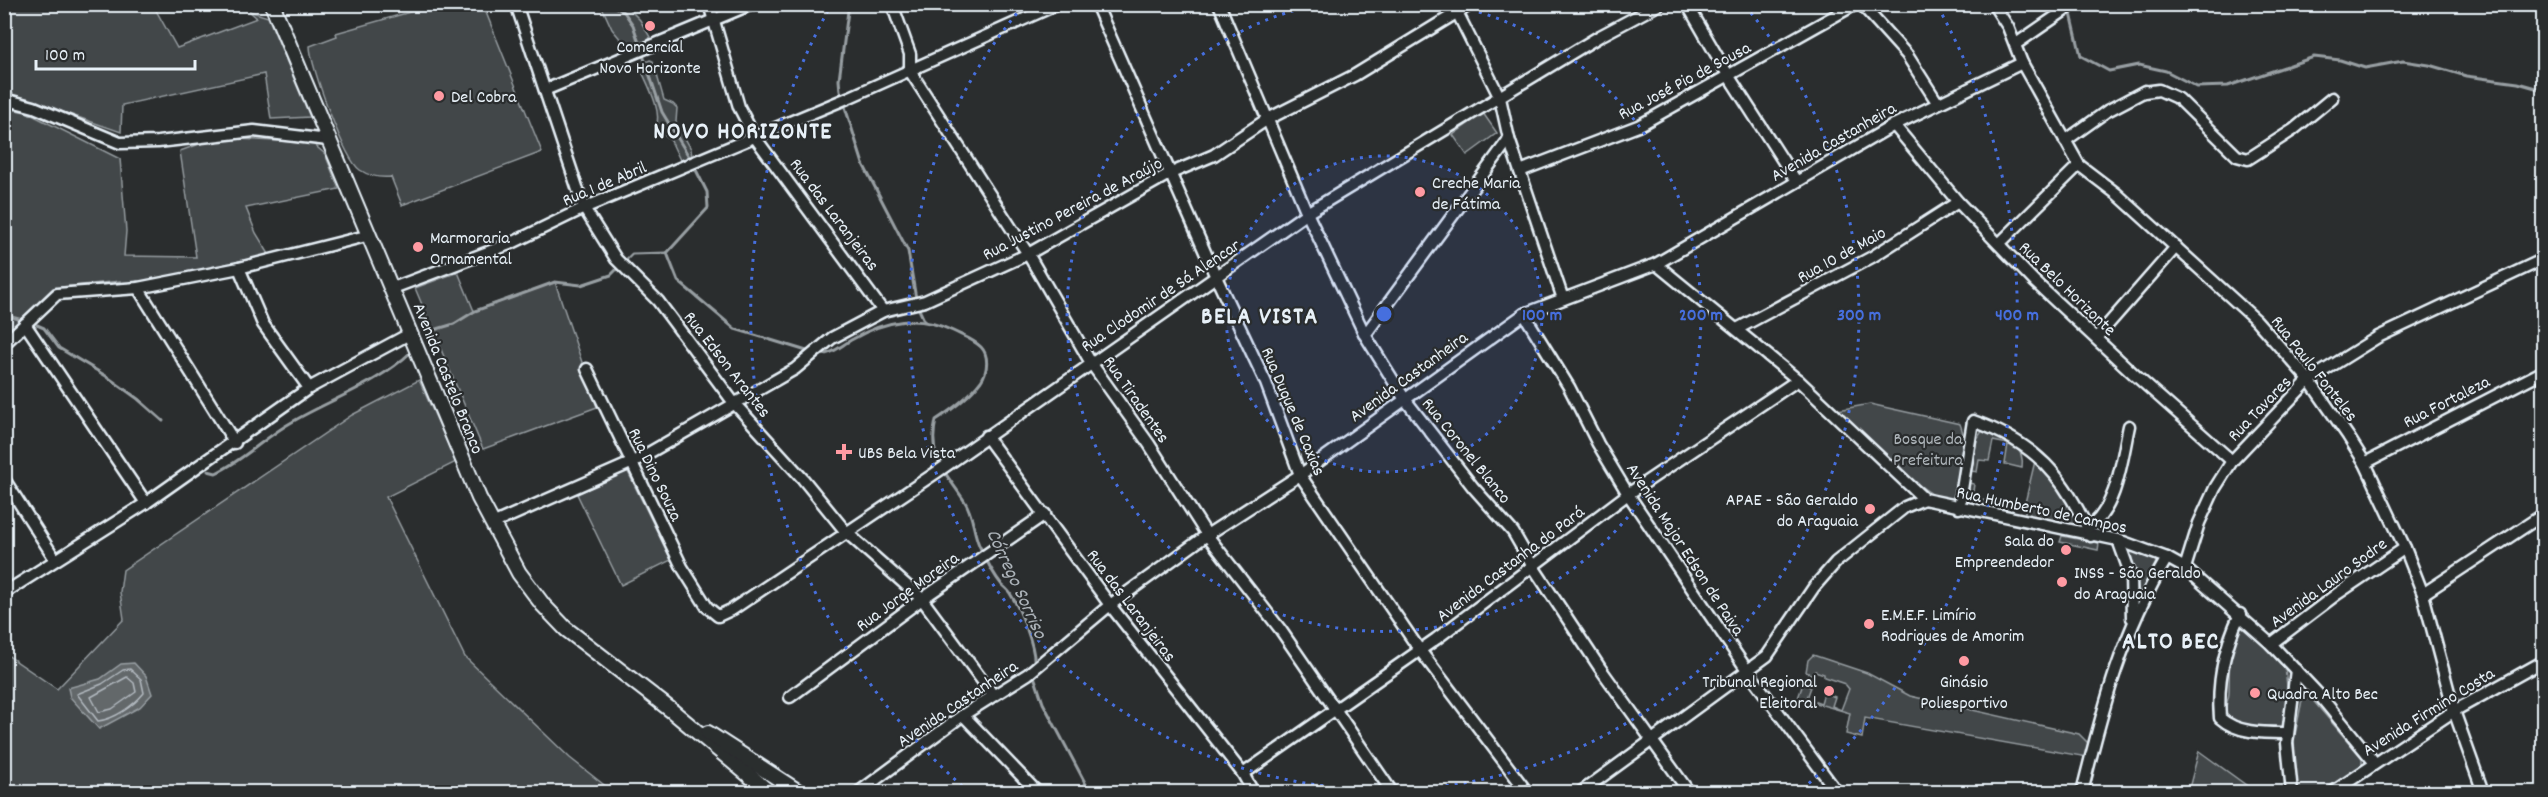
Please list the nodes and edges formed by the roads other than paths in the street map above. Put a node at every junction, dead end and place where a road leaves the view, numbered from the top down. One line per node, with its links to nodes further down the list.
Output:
1 (272, 4): 31 (main road, Avenida Castelo Branco)
2 (516, 4): 22 (street, Rua Edson Arantes)
3 (709, 4): 17 (street, Rua das Laranjeiras)
4 (753, 4): 17 (street)
5 (892, 4): 20 (street, Rua Tiradentes)
6 (1058, 4): 20 (street, Rua 1 de Abril)
7 (1096, 4): 35 (street, Rua Duque de Caxias)
8 (1219, 4): 27 (street, Rua Coronel Blanco)
9 (1471, 4): 16 (street, Rua Justino Pereira de Araújo)
10 (1660, 4): 23 (street, Rua Clodomir de Sá Alencar)
11 (1687, 4): 21 (street)
12 (1857, 4): 21 (street, Rua José Pio de Sousa)
13 (1861, 4): 26 (street)
14 (1993, 4): 18 (street, Rua Paulo Fonteles)
15 (2074, 4): 18 (street)
16 (1455, 9): 23 (street); 27 (street, Rua Justino Pereira de Araújo)
17 (714, 21): 22 (street); 29 (street, Rua das Laranjeiras)
18 (2016, 44): 19 (street, Rua Paulo Fonteles)
19 (2022, 63): 26 (street, Avenida Castanheira); 32 (street, Rua Paulo Fonteles)
20 (910, 71): 29 (street, Rua 1 de Abril); 43 (street, Rua Tiradentes)
21 (1728, 75): 34 (street, Rua José Pio de Sousa); 36 (street)
22 (545, 90): 38 (street, Rua Edson Arantes)
23 (1500, 98): 30 (street); 39 (street, Rua Clodomir de Sá Alencar)
24 (2332, 98): 32 (street)
25 (4, 99): 31 (street)
26 (1937, 102): 28 (street, Avenida Castanheira)
27 (1266, 120): 35 (street, Rua Justino Pereira de Araújo); 39 (street, Rua Coronel Blanco)
28 (1894, 125): 36 (street, Avenida Castanheira); 37 (street, Rua Belo Horizonte)
29 (754, 136): 38 (street, Rua 1 de Abril); 51 (street, Rua das Laranjeiras)
30 (1509, 139): 34 (street); 56 (street)
31 (328, 140): 40 (main road, Avenida Castelo Branco)
32 (2065, 141): 33 (street, Rua Paulo Fonteles)
33 (2079, 165): 41 (street); 42 (street, Rua Paulo Fonteles)
34 (1520, 171): 50 (street)
35 (1169, 174): 43 (street, Rua Justino Pereira de Araújo); 47 (street, Rua Duque de Caxias)
36 (1796, 181): 45 (street, Avenida Castanheira)
37 (1958, 202): 41 (street, Rua Belo Horizonte); 54 (street, Rua 10 de Maio)
38 (584, 208): 49 (street, Rua 1 de Abril); 66 (street, Rua Edson Arantes)
39 (1307, 213): 47 (street, Rua Clodomir de Sá Alencar); 56 (street, Rua Coronel Blanco)
40 (370, 235): 46 (street); 49 (main road, Avenida Castelo Branco)
41 (1999, 244): 57 (street, Rua Belo Horizonte)
42 (2176, 246): 57 (street); 63 (street, Rua Paulo Fonteles)
43 (1028, 254): 51 (street, Rua Justino Pereira de Araújo); 59 (street, Rua Tiradentes)
44 (2544, 259): 63 (street, Rua Tavares)
45 (1656, 264): 50 (street, Avenida Castanheira); 54 (street)
46 (239, 268): 48 (street); 64 (street)
47 (1215, 277): 59 (street, Rua Clodomir de Sá Alencar); 73 (street, Rua Duque de Caxias)
48 (138, 288): 53 (street); 69 (street)
49 (393, 288): 55 (main road, Avenida Castelo Branco)
50 (1563, 299): 52 (street, Avenida Castanheira)
51 (883, 311): 66 (street, Rua Justino Pereira de Araújo)
52 (1524, 314): 65 (street, Avenida Castanheira); 75 (street, Avenida Major Edson de Paiva)
53 (25, 324): 58 (street); 77 (street)
54 (1737, 329): 62 (street)
55 (411, 333): 64 (street); 81 (main road, Avenida Castelo Branco)
56 (1365, 335): 65 (street, Rua Coronel Blanco)
57 (2097, 337): 70 (street, Rua Belo Horizonte)
58 (4, 344)
59 (1091, 363): 68 (street, Rua Clodomir de Sá Alencar); 84 (street, Rua Tiradentes)
60 (587, 369): 71 (street, Rua Dino Souza)
61 (2544, 371): 72 (street, Rua Fortaleza)
62 (1798, 380): 75 (street, Avenida Castanha do Pará); 76 (street)
63 (2309, 380): 70 (street, Rua Tavares); 72 (street, Rua Paulo Fonteles)
64 (309, 388): 69 (street)
65 (1404, 398): 73 (street, Avenida Castanheira); 89 (street, Rua Coronel Blanco)
66 (734, 403): 71 (street, Rua Justino Pereira de Araújo); 82 (street, Rua Edson Arantes)
67 (2129, 426): 83 (street)
68 (986, 436): 79 (street, Rua das Laranjeiras); 82 (street, Rua Clodomir de Sá Alencar)
69 (235, 443): 77 (street)
70 (2232, 461): 90 (street, Rua Tavares)
71 (633, 462): 81 (street, Rua Justino Pereira de Araújo); 91 (street, Rua Dino Souza)
72 (2365, 463): 86 (street, Rua Paulo Fonteles)
73 (1300, 475): 84 (street, Avenida Castanheira); 99 (street, Rua Duque de Caxias)
74 (4, 479): 88 (street)
75 (1628, 494): 89 (street, Avenida Castanha do Pará); 101 (street, Avenida Major Edson de Paiva)
76 (1924, 498): 78 (street, Rua Humberto de Campos); 101 (street)
77 (146, 503): 88 (street)
78 (1959, 508): 83 (street, Rua Humberto de Campos); 83 (street)
79 (1045, 514): 94 (street, Rua Jorge Moreira); 95 (street, Rua das Laranjeiras)
80 (2544, 514): 93 (street)
81 (492, 524): 105 (main road, Avenida Castelo Branco)
82 (846, 532): 91 (street, Rua Clodomir de Sá Alencar); 94 (street, Rua Edson Arantes)
83 (2089, 532): 85 (street, Rua Humberto de Campos)
84 (1207, 535): 95 (street, Avenida Castanheira); 106 (street, Rua Tiradentes)
85 (2118, 540): 87 (street, Rua Humberto de Campos); 97 (street)
86 (2405, 548): 93 (street, Rua Paulo Fonteles); 98 (street, Avenida Lauro Sodre)
87 (2167, 558): 90 (street, Rua Humberto de Campos); 97 (street)
88 (55, 559): 92 (street)
89 (1532, 565): 99 (street, Avenida Castanha do Pará); 110 (street, Rua Coronel Blanco)
90 (2185, 568): 96 (street, Rua Humberto de Campos)
91 (698, 592)
92 (4, 593)
93 (2424, 594): 107 (street, Rua Paulo Fonteles)
94 (922, 599): 103 (street, Rua Edson Arantes); 104 (street, Rua Jorge Moreira)
95 (1110, 605): 103 (street, Avenida Castanheira); 112 (street, Rua das Laranjeiras)
96 (2240, 614): 98 (street, Rua Humberto de Campos); 109 (street)
97 (2132, 621): 123 (street)
98 (2271, 644): 102 (street, Rua Humberto de Campos)
99 (1419, 649): 106 (street, Avenida Castanha do Pará); 119 (street, Rua Duque de Caxias)
100 (2544, 662): 107 (street, Avenida Firmino Costa)
101 (1747, 670): 110 (street); 122 (street, Avenida Major Edson de Paiva)
102 (2296, 670): 109 (street); 111 (street, Rua Humberto de Campos)
103 (993, 695): 108 (street, Avenida Castanheira)
104 (790, 697)
105 (671, 710): 113 (main road, Avenida Castelo Branco); 114 (main road, Avenida Castelo Branco)
106 (1334, 710): 112 (street, Avenida Castanha do Pará); 118 (street, Rua Tiradentes)
107 (2454, 711): 111 (street, Avenida Firmino Costa); 126 (street, Rua Paulo Fonteles)
108 (963, 715): 115 (street, Avenida Castanheira); 116 (street)
109 (2288, 733): 124 (street)
110 (1652, 740): 120 (street); 121 (street, Rua Coronel Blanco)
111 (2375, 763): 125 (street, Avenida Firmino Costa)
112 (1243, 774): 117 (street, Rua das Laranjeiras)
113 (769, 792)
114 (799, 792)
115 (859, 792)
116 (1037, 792)
117 (1252, 792)
118 (1392, 792)
119 (1527, 792)
120 (1581, 792)
121 (1689, 792)
122 (1837, 792)
123 (2082, 792)
124 (2292, 792)
125 (2334, 792)
126 (2482, 792)

